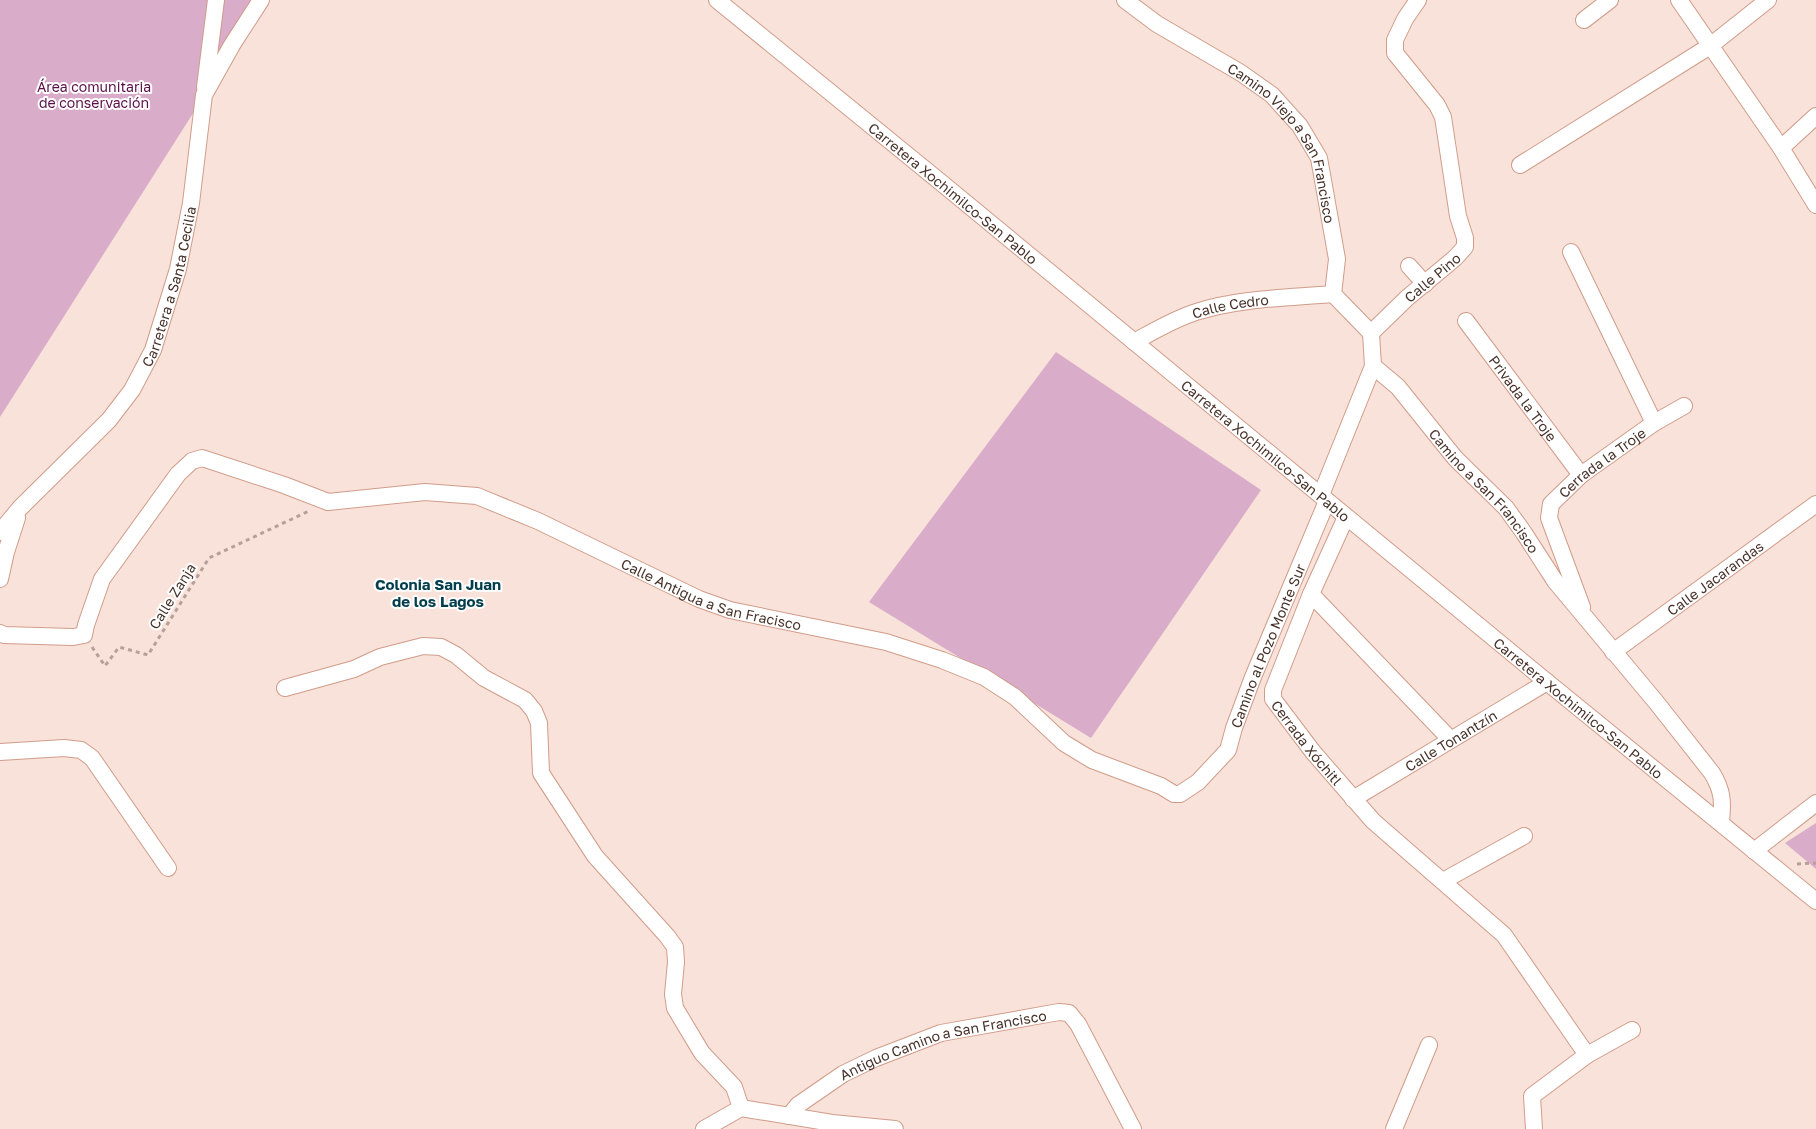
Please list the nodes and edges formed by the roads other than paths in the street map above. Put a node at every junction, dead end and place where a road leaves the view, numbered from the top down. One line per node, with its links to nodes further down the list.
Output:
1 (216, 0): 11 (street)
2 (260, 0): 11 (street, Carretera a Santa Cecilia)
3 (717, 0): 22 (street, Carretera Xochimilco-San Pablo)
4 (1125, 0): 19 (street, Camino Viejo a San Francisco)
5 (1418, 0): 18 (street, Calle Pino)
6 (1610, 0): 9 (street)
7 (1679, 0): 10 (street)
8 (1768, 0): 10 (street)
9 (1584, 20)
10 (1710, 46): 13 (street); 14 (street)
11 (204, 95): 29 (street, Carretera a Santa Cecilia)
12 (1816, 116): 13 (street)
13 (1781, 148): 15 (street)
14 (1520, 165)
15 (1816, 205)
16 (1571, 252): 25 (street)
17 (1409, 266): 18 (street)
18 (1425, 284): 21 (street, Calle Pino)
19 (1333, 294): 21 (street); 22 (street, Calle Cedro)
20 (1466, 321): 26 (street, Privada la Troje)
21 (1371, 333): 23 (street)
22 (1134, 342): 27 (street, Carretera Xochimilco-San Pablo)
23 (1373, 366): 27 (street); 34 (street, Camino a San Francisco)
24 (1684, 406): 25 (street, Cerrada la Troje)
25 (1654, 423): 26 (street, Cerrada la Troje)
26 (1581, 475): 34 (street, Cerrada la Troje)
27 (1324, 498): 30 (street, Carretera Xochimilco-San Pablo); 41 (street, Camino al Pozo Monte Sur)
28 (1816, 504): 36 (street, Calle Jacarandas)
29 (20, 508): 31 (street, Carretera a Santa Cecilia); 32 (street)
30 (1346, 517): 33 (street, Cerrada Xóchitl); 37 (street, Carretera Xochimilco-San Pablo)
31 (0, 532)
32 (0, 579)
33 (1311, 594): 39 (street); 42 (street, Cerrada Xóchitl)
34 (1587, 621): 36 (street, Camino a San Francisco)
35 (0, 633): 41 (street, Calle Antigua a San Fracisco)
36 (1613, 652): 44 (street, Camino a San Francisco)
37 (1547, 682): 39 (street, Calle Tonantzín); 44 (street, Carretera Xochimilco-San Pablo)
38 (285, 688): 53 (street)
39 (1450, 739): 42 (street, Calle Tonantzín)
40 (0, 752): 47 (street)
41 (1198, 782)
42 (1353, 799): 48 (street, Cerrada Xóchitl)
43 (1816, 804): 46 (street)
44 (1721, 822): 46 (street, Carretera Xochimilco-San Pablo)
45 (1524, 836): 48 (street)
46 (1754, 851): 49 (street, Carretera Xochimilco-San Pablo)
47 (168, 868)
48 (1443, 882): 52 (street, Cerrada Xóchitl)
49 (1816, 901)
50 (1632, 1030): 52 (street)
51 (1429, 1045): 58 (street)
52 (1587, 1055): 59 (street)
53 (741, 1108): 54 (street); 55 (street)
54 (793, 1122): 56 (street); 57 (street, Antiguo Camino a San Francisco)
55 (704, 1129)
56 (895, 1129)
57 (1133, 1129)
58 (1394, 1129)
59 (1534, 1129)

